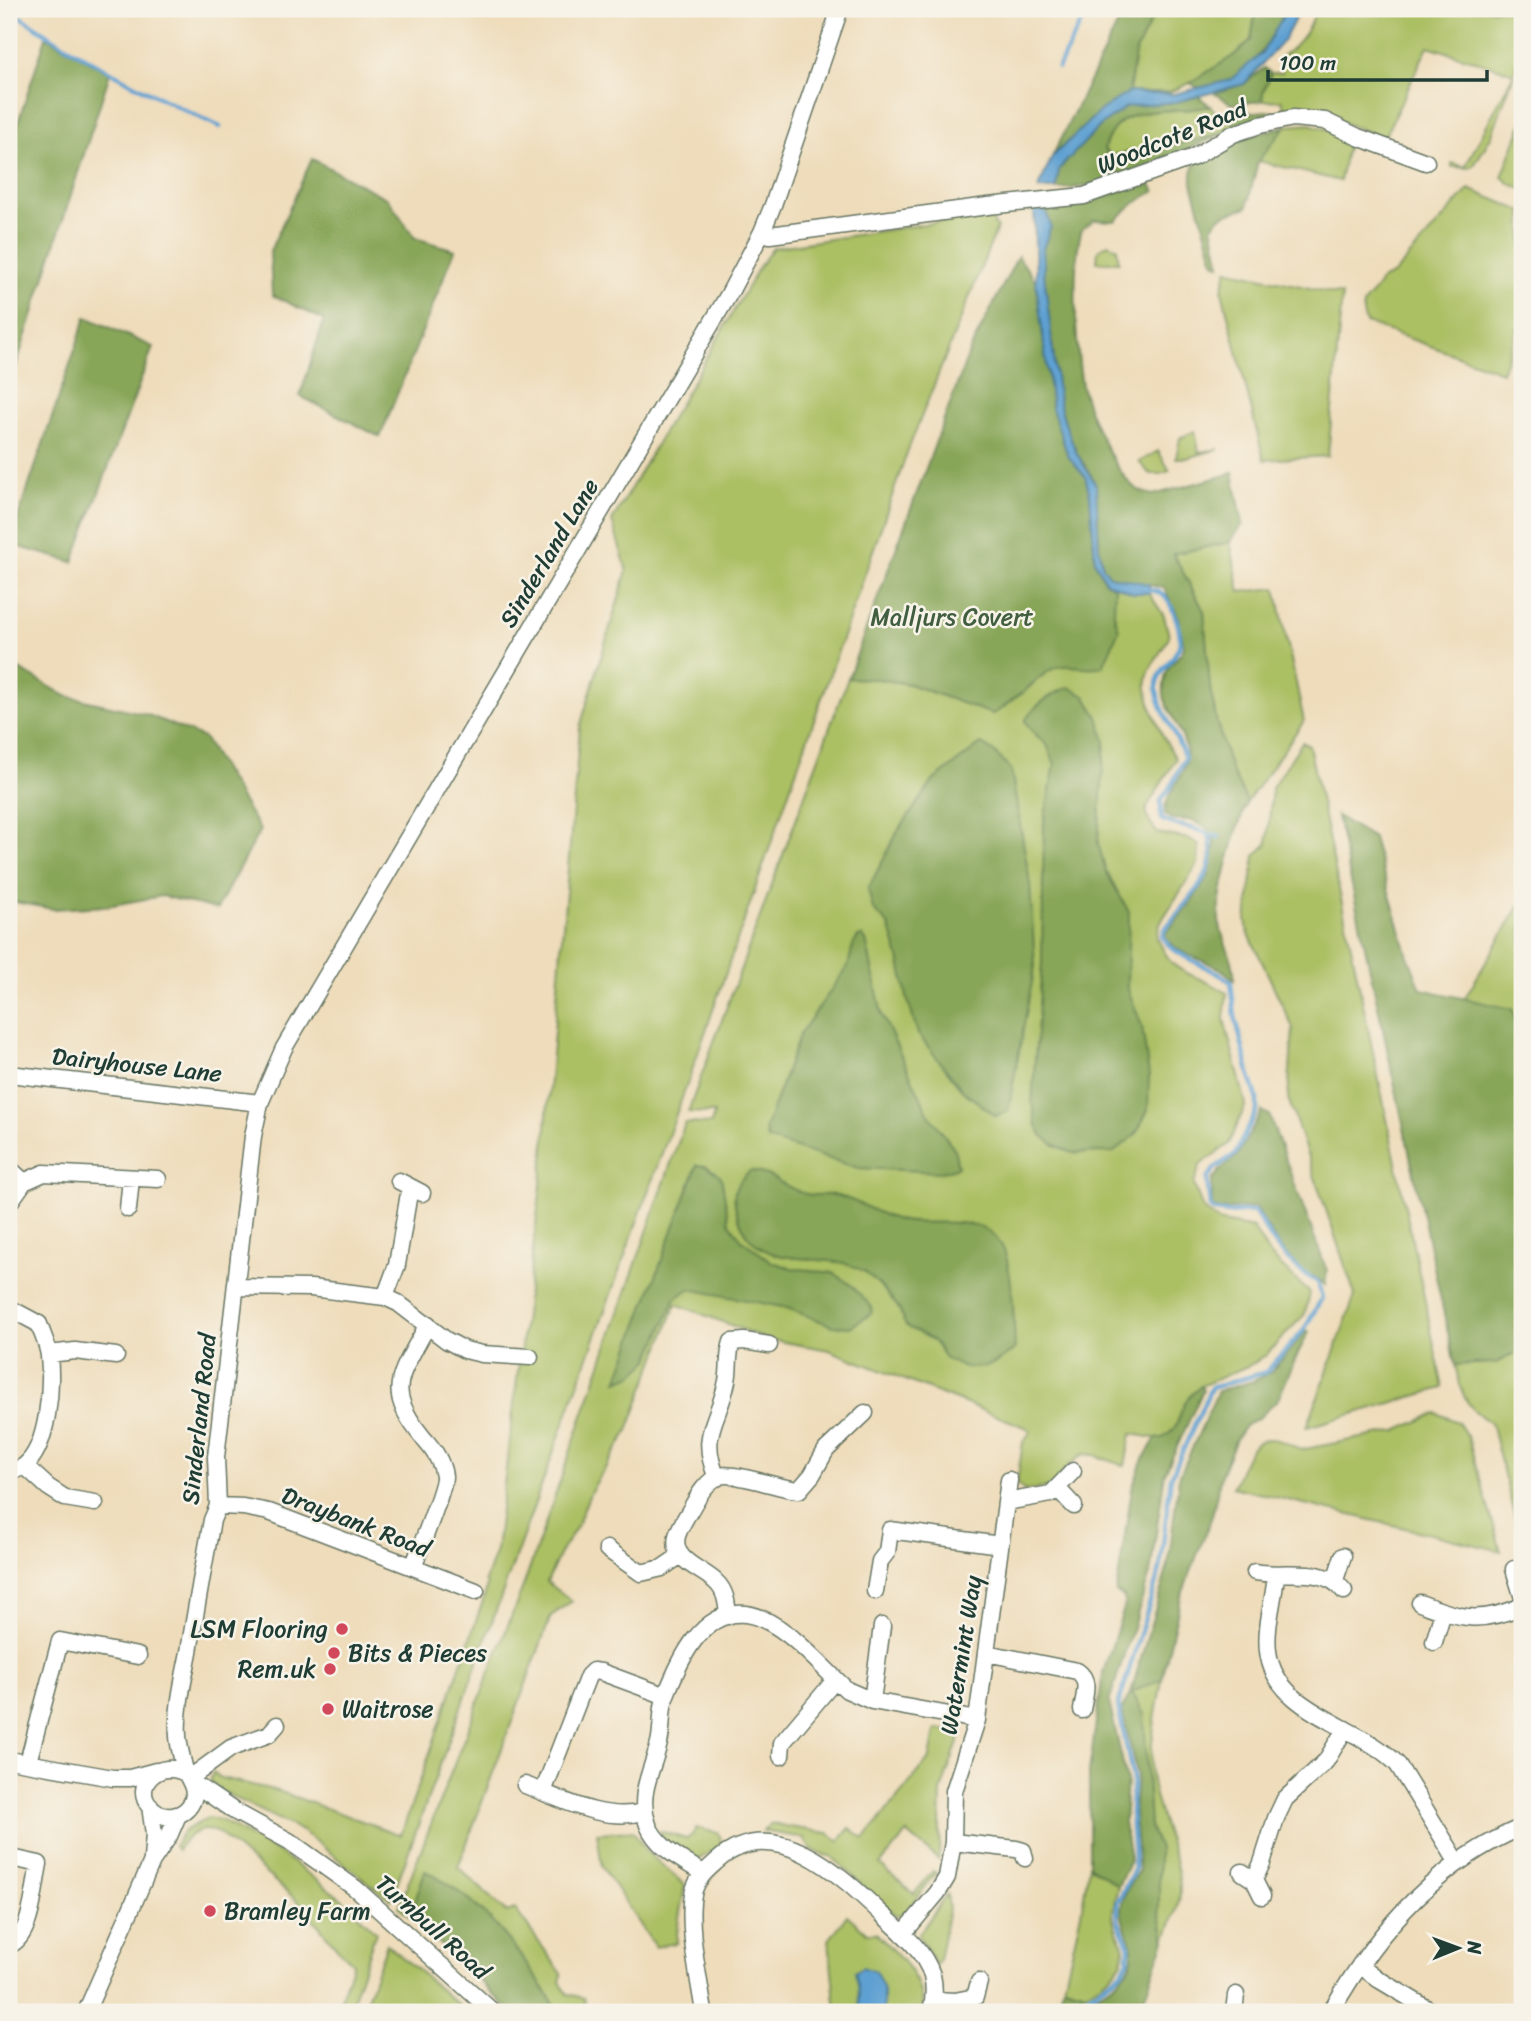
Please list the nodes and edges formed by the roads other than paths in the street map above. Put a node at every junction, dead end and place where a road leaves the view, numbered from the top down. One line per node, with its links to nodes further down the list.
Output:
1 (840, 9): 3 (street, Sinderland Lane)
2 (1426, 162): 3 (street, Woodcote Road)
3 (762, 232): 5 (street, Sinderland Lane)
4 (9, 1074): 5 (street, Dairyhouse Lane)
5 (260, 1103): 13 (street, Sinderland Road)
6 (9, 1168): 9 (street)
7 (131, 1178): 8 (street); 9 (street); 12 (street)
8 (158, 1179)
9 (24, 1182): 11 (street)
10 (410, 1187): 14 (street)
11 (9, 1203)
12 (128, 1209)
13 (236, 1287): 14 (street); 30 (street, Sinderland Road)
14 (385, 1297): 16 (street)
15 (9, 1308): 18 (street)
16 (428, 1324): 20 (street); 36 (street)
17 (769, 1345): 25 (street)
18 (49, 1354): 19 (street); 22 (street)
19 (116, 1356)
20 (530, 1357)
21 (866, 1413): 25 (street)
22 (25, 1466): 24 (street); 29 (street)
23 (1073, 1471): 27 (street)
24 (9, 1473)
25 (717, 1478): 34 (street)
26 (1009, 1480): 28 (street, Watermint Way)
27 (1058, 1489): 28 (street); 31 (street)
28 (1006, 1502): 32 (street, Watermint Way)
29 (95, 1503)
30 (218, 1506): 36 (street, Draybank Road); 58 (street, Sinderland Road)
31 (1074, 1506)
32 (1000, 1545): 41 (street); 49 (street, Watermint Way)
33 (607, 1549): 34 (street)
34 (681, 1555): 46 (street)
35 (1343, 1556): 39 (street)
36 (413, 1567): 40 (street, Draybank Road)
37 (1514, 1569): 42 (street)
38 (1255, 1572): 39 (street)
39 (1276, 1575): 57 (street)
40 (476, 1591)
41 (875, 1591)
42 (1522, 1595)
43 (1420, 1603): 45 (street)
44 (1522, 1606): 45 (street)
45 (1443, 1612): 48 (street)
46 (728, 1616): 51 (street); 52 (street)
47 (882, 1626): 53 (street)
48 (1434, 1642)
49 (986, 1653): 54 (street); 55 (street, Watermint Way)
50 (138, 1656): 61 (street)
51 (835, 1680): 53 (street); 59 (street)
52 (666, 1696): 66 (street); 69 (street)
53 (872, 1701): 55 (street)
54 (1082, 1710)
55 (977, 1720): 72 (street, Watermint Way)
56 (276, 1725): 64 (street)
57 (1345, 1729): 76 (street); 78 (street)
58 (178, 1738): 62 (street, Sinderland Road); 64 (street, Sinderland Road)
59 (780, 1756)
60 (9, 1760): 61 (street)
61 (28, 1762): 63 (street)
62 (159, 1770): 63 (street); 64 (street); 67 (street, Sinderland Road)
63 (113, 1778): 67 (street)
64 (190, 1778): 68 (street, Turnbull Road); 70 (street, Sinderland Road)
65 (525, 1785): 66 (street)
66 (543, 1792): 69 (street)
67 (148, 1805): 70 (street); 75 (street, Sinderland Road)
68 (234, 1811): 70 (street, Turnbull Road); 86 (street, Turnbull Road)
69 (644, 1812): 77 (street)
70 (180, 1814): 75 (street, Sinderland Road)
71 (1522, 1827): 76 (street)
72 (953, 1838): 73 (street); 79 (street, Watermint Way)
73 (1025, 1858)
74 (16, 1859): 80 (street)
75 (152, 1861): 85 (street, Sinderland Road)
76 (1458, 1863): 81 (street)
77 (703, 1873): 79 (street); 87 (street)
78 (1262, 1896)
79 (903, 1934): 84 (street)
80 (9, 1945)
81 (1360, 1965): 89 (street); 90 (street)
82 (979, 1982): 84 (street)
83 (1236, 1994): 88 (street)
84 (933, 2006)
85 (86, 2012)
86 (493, 2012)
87 (704, 2012)
88 (1234, 2012)
89 (1331, 2012)
90 (1433, 2012)

